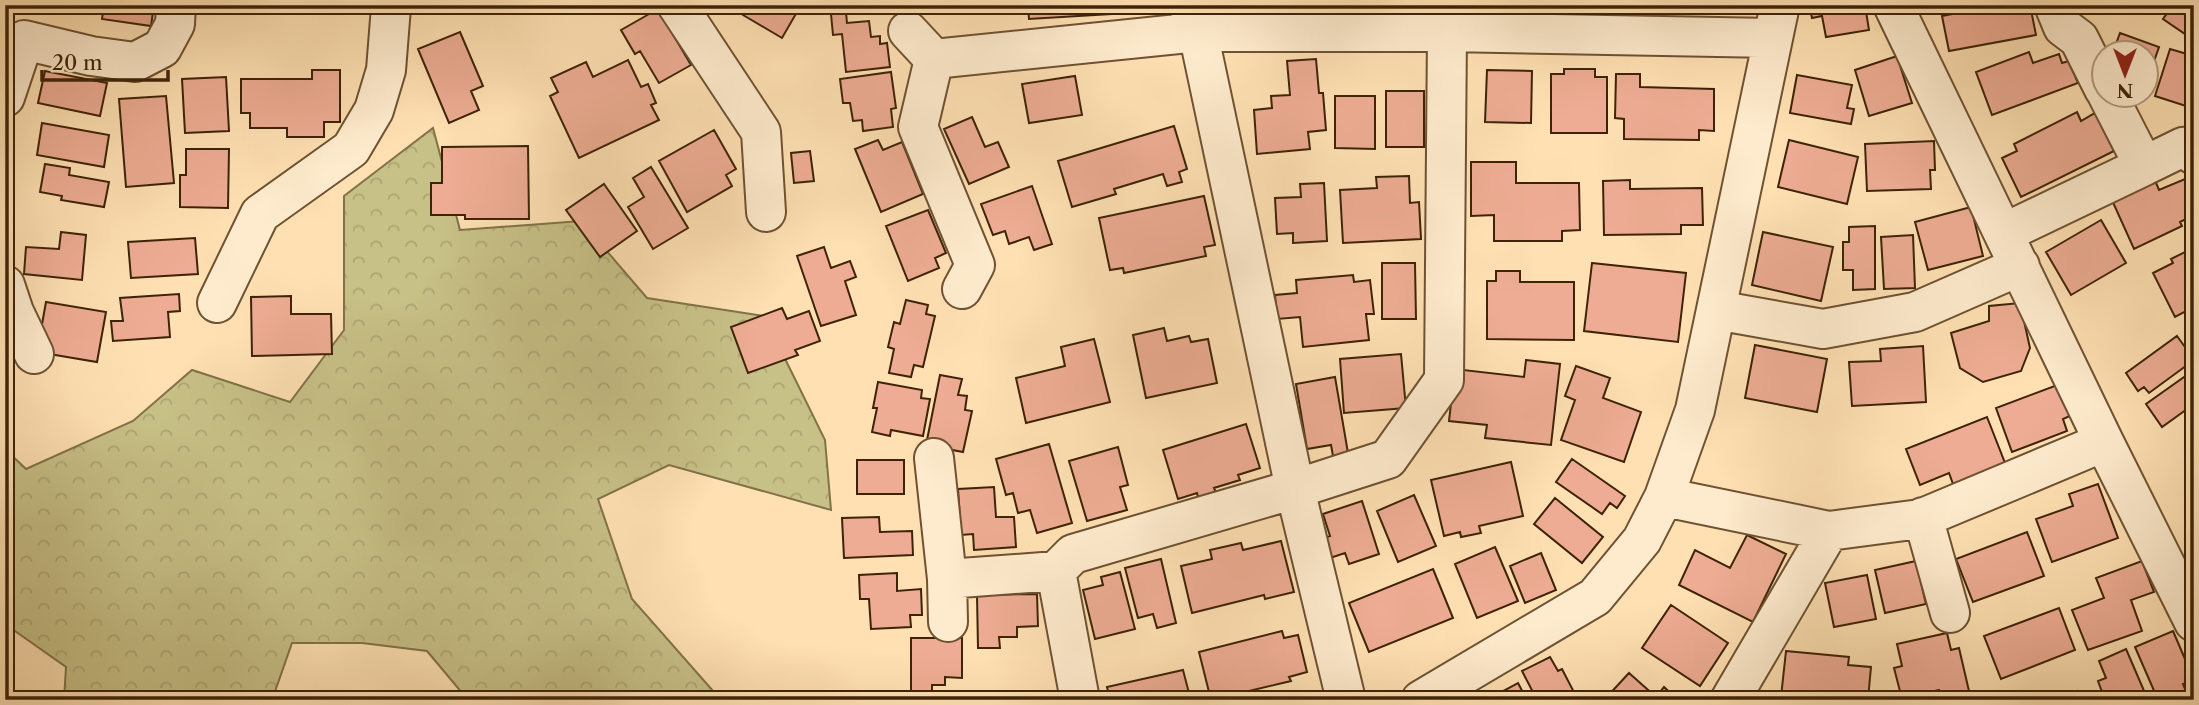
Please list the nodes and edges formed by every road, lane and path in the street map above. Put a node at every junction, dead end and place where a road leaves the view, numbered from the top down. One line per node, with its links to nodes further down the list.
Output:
1 (176, 5): 12 (street)
2 (393, 5): 20 (street)
3 (677, 5): 16 (street)
4 (1893, 5): 17 (street)
5 (2054, 5): 11 (street)
6 (1193, 19): 9 (street); 10 (street); 25 (street)
7 (1776, 22): 9 (street); 21 (street)
8 (908, 31): 10 (street)
9 (1447, 32): 25 (street)
10 (934, 59): 19 (street)
11 (2090, 60)
12 (5, 97)
13 (2114, 108): 15 (street)
14 (2194, 155): 15 (street)
15 (2144, 166): 17 (street)
16 (766, 212)
17 (2012, 249): 21 (street); 23 (street)
18 (5, 285): 22 (street)
19 (962, 289)
20 (217, 303)
21 (1716, 310): 26 (street)
22 (34, 354)
23 (2104, 442): 27 (street); 33 (street)
24 (934, 458): 30 (street)
25 (1295, 489): 29 (street); 35 (street)
26 (1664, 497): 28 (street); 36 (street)
27 (1923, 517): 28 (street); 31 (street)
28 (1829, 531): 37 (street)
29 (1056, 571): 30 (street); 34 (street)
30 (947, 579): 32 (street)
31 (1950, 613)
32 (948, 622)
33 (2194, 622)
34 (1080, 700)
35 (1346, 700)
36 (1421, 700)
37 (1730, 700)

